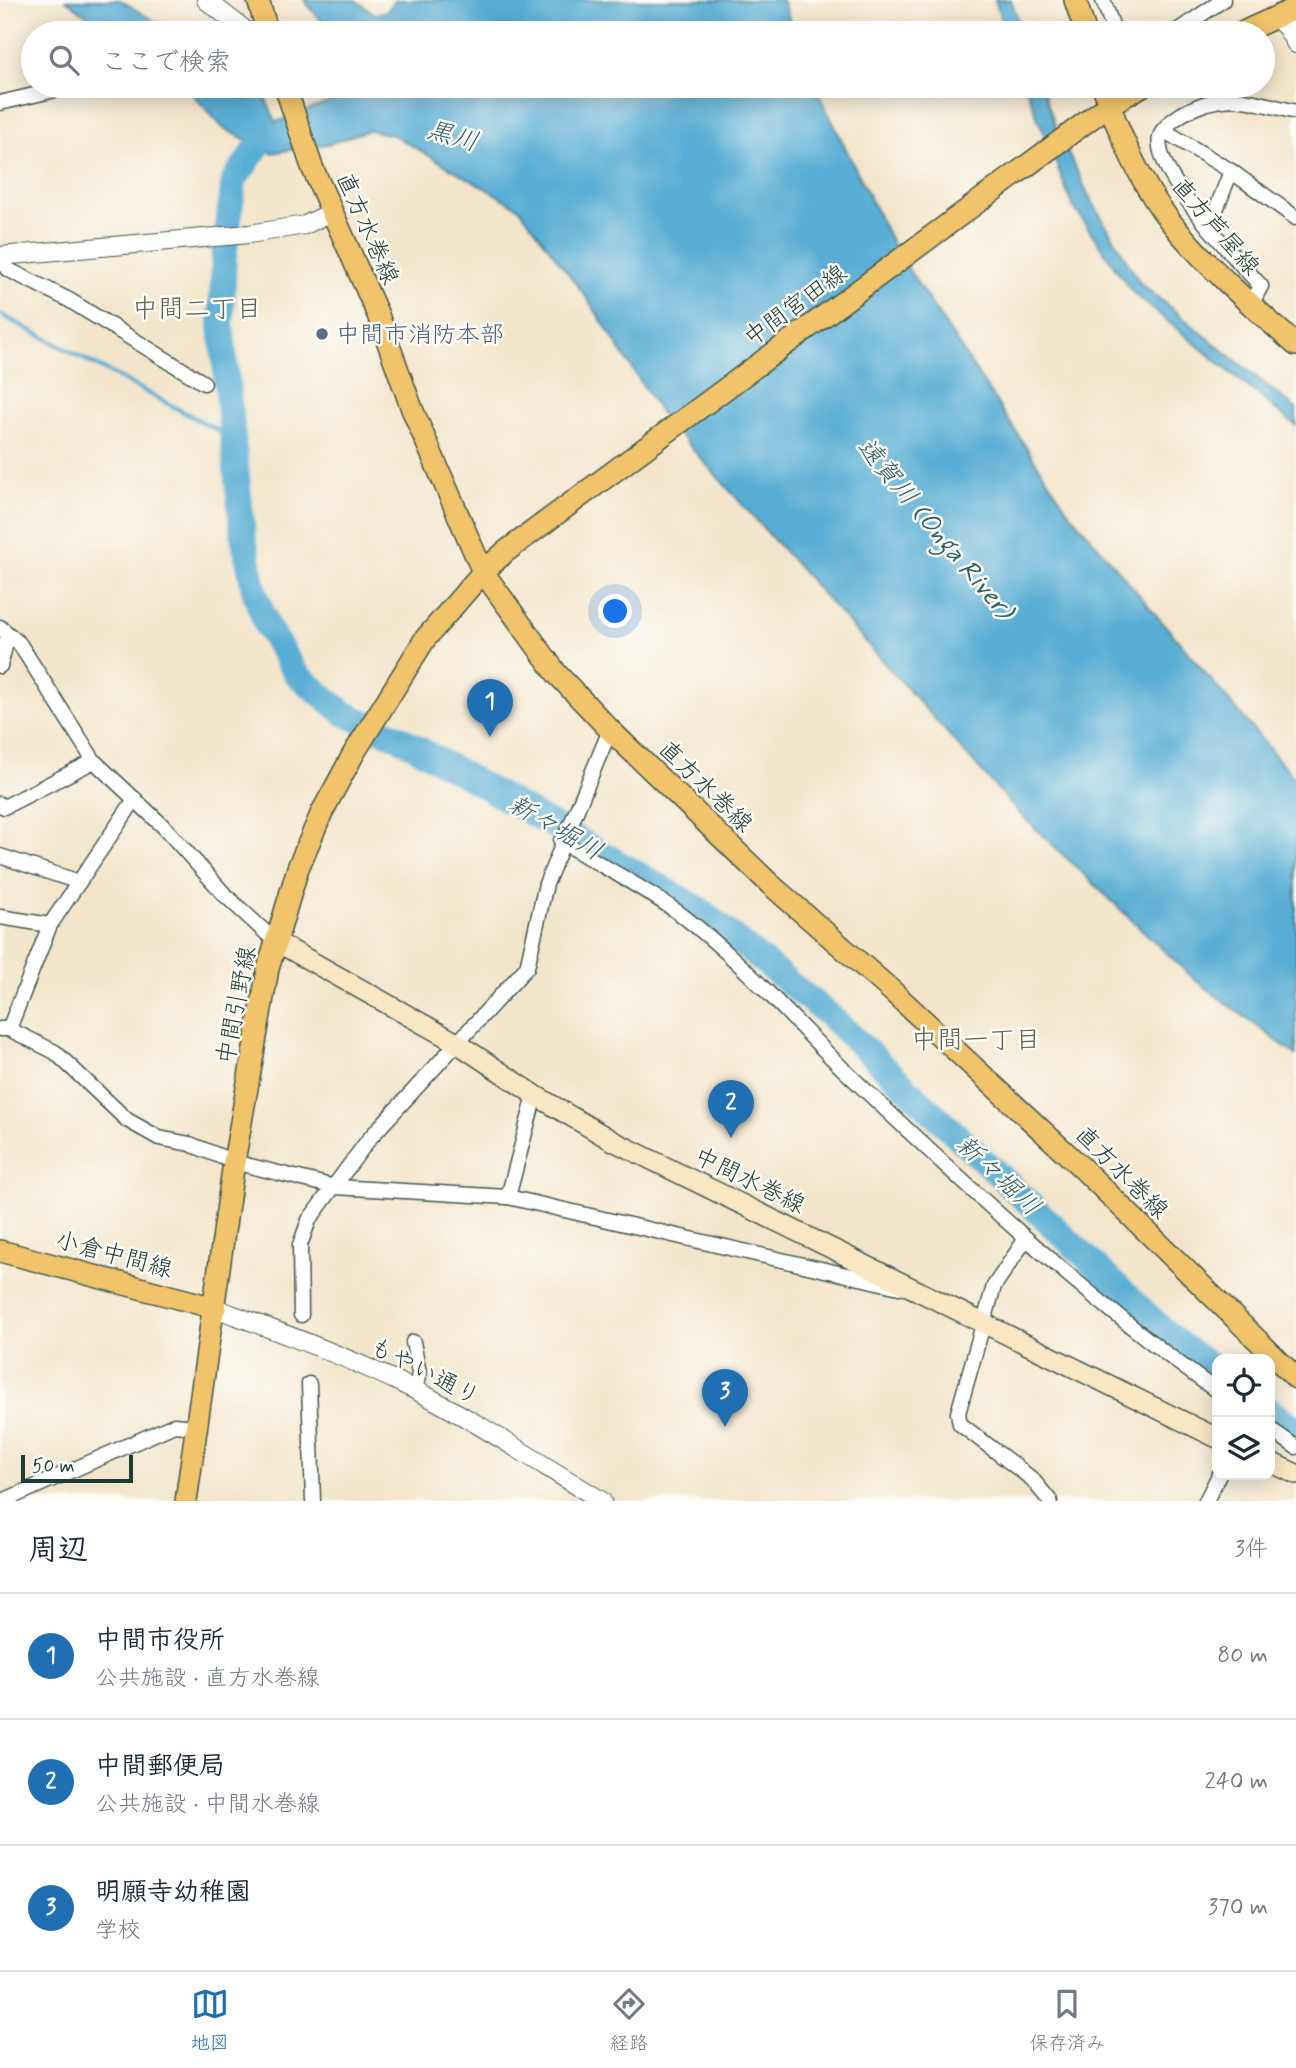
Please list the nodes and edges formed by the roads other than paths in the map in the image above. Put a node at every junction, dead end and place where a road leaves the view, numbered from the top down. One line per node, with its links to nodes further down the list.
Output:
1 (206, 0): 8 (street)
2 (258, 0): 9 (main road)
3 (1075, 0): 10 (main road)
4 (1103, 0): 11 (street)
5 (1223, 0): 12 (street)
6 (1275, 8): 7 (main road); 13 (main road); 14 (street)
7 (1296, 8)
8 (233, 21)
9 (264, 21)
10 (1082, 21)
11 (1111, 21)
12 (1192, 21)
13 (1257, 21)
14 (1296, 44)
15 (21, 98): 19 (street)
16 (289, 98): 24 (main road, 直方水巻線)
17 (1217, 98): 22 (street)
18 (1224, 98): 21 (street)
19 (0, 103)
20 (1102, 103): 28 (main road, 直方芦屋線); 31 (main road, 中間宮田線)
21 (1296, 112)
22 (1163, 130): 23 (street); 26 (street)
23 (1231, 171): 25 (street); 26 (street)
24 (330, 213): 27 (street); 31 (main road, 直方水巻線)
25 (1296, 218)
26 (1209, 228): 28 (street)
27 (1, 256): 30 (street)
28 (1251, 305): 29 (main road, 直方芦屋線)
29 (1296, 345)
30 (204, 383)
31 (483, 572): 34 (main road, 直方水巻線); 43 (main road, 中間引野線)
32 (4, 631): 33 (street); 35 (street)
33 (0, 666)
34 (610, 730): 38 (street); 57 (main road, 直方水巻線)
35 (94, 761): 36 (street); 37 (street)
36 (135, 799): 40 (street); 43 (street)
37 (0, 804)
38 (561, 841): 45 (street); 50 (street)
39 (0, 856): 40 (street)
40 (79, 882): 42 (street)
41 (0, 917): 42 (street)
42 (50, 925): 44 (street)
43 (275, 941): 45 (main road, 中間水巻線); 47 (main road, 中間引野線)
44 (4, 1029): 47 (street)
45 (457, 1043): 46 (main road, 中間水巻線); 48 (street)
46 (535, 1095): 49 (street); 52 (main road, 中間水巻線)
47 (234, 1162): 48 (street); 53 (main road, 中間引野線)
48 (335, 1187): 49 (street); 54 (street)
49 (508, 1197): 52 (street)
50 (1026, 1240): 55 (street); 59 (street)
51 (0, 1251): 53 (main road, 小倉中間線)
52 (917, 1291): 55 (main road, 中間水巻線)
53 (215, 1308): 60 (street, もやい通り); 61 (main road, 中間引野線)
54 (301, 1315)
55 (985, 1321): 63 (main road, 中間水巻線); 72 (street)
56 (412, 1342): 60 (street)
57 (1296, 1378)
58 (309, 1384): 70 (street)
59 (1212, 1387)
60 (415, 1390): 71 (street, もやい通り)
61 (196, 1427): 68 (street); 69 (main road, 中間引野線)
62 (1275, 1432): 64 (street)
63 (1212, 1435)
64 (1296, 1447)
65 (1275, 1464): 66 (main road)
66 (1296, 1474)
67 (1216, 1480): 73 (street)
68 (3, 1501)
69 (186, 1501)
70 (313, 1501)
71 (602, 1501)
72 (1050, 1501)
73 (1206, 1501)

